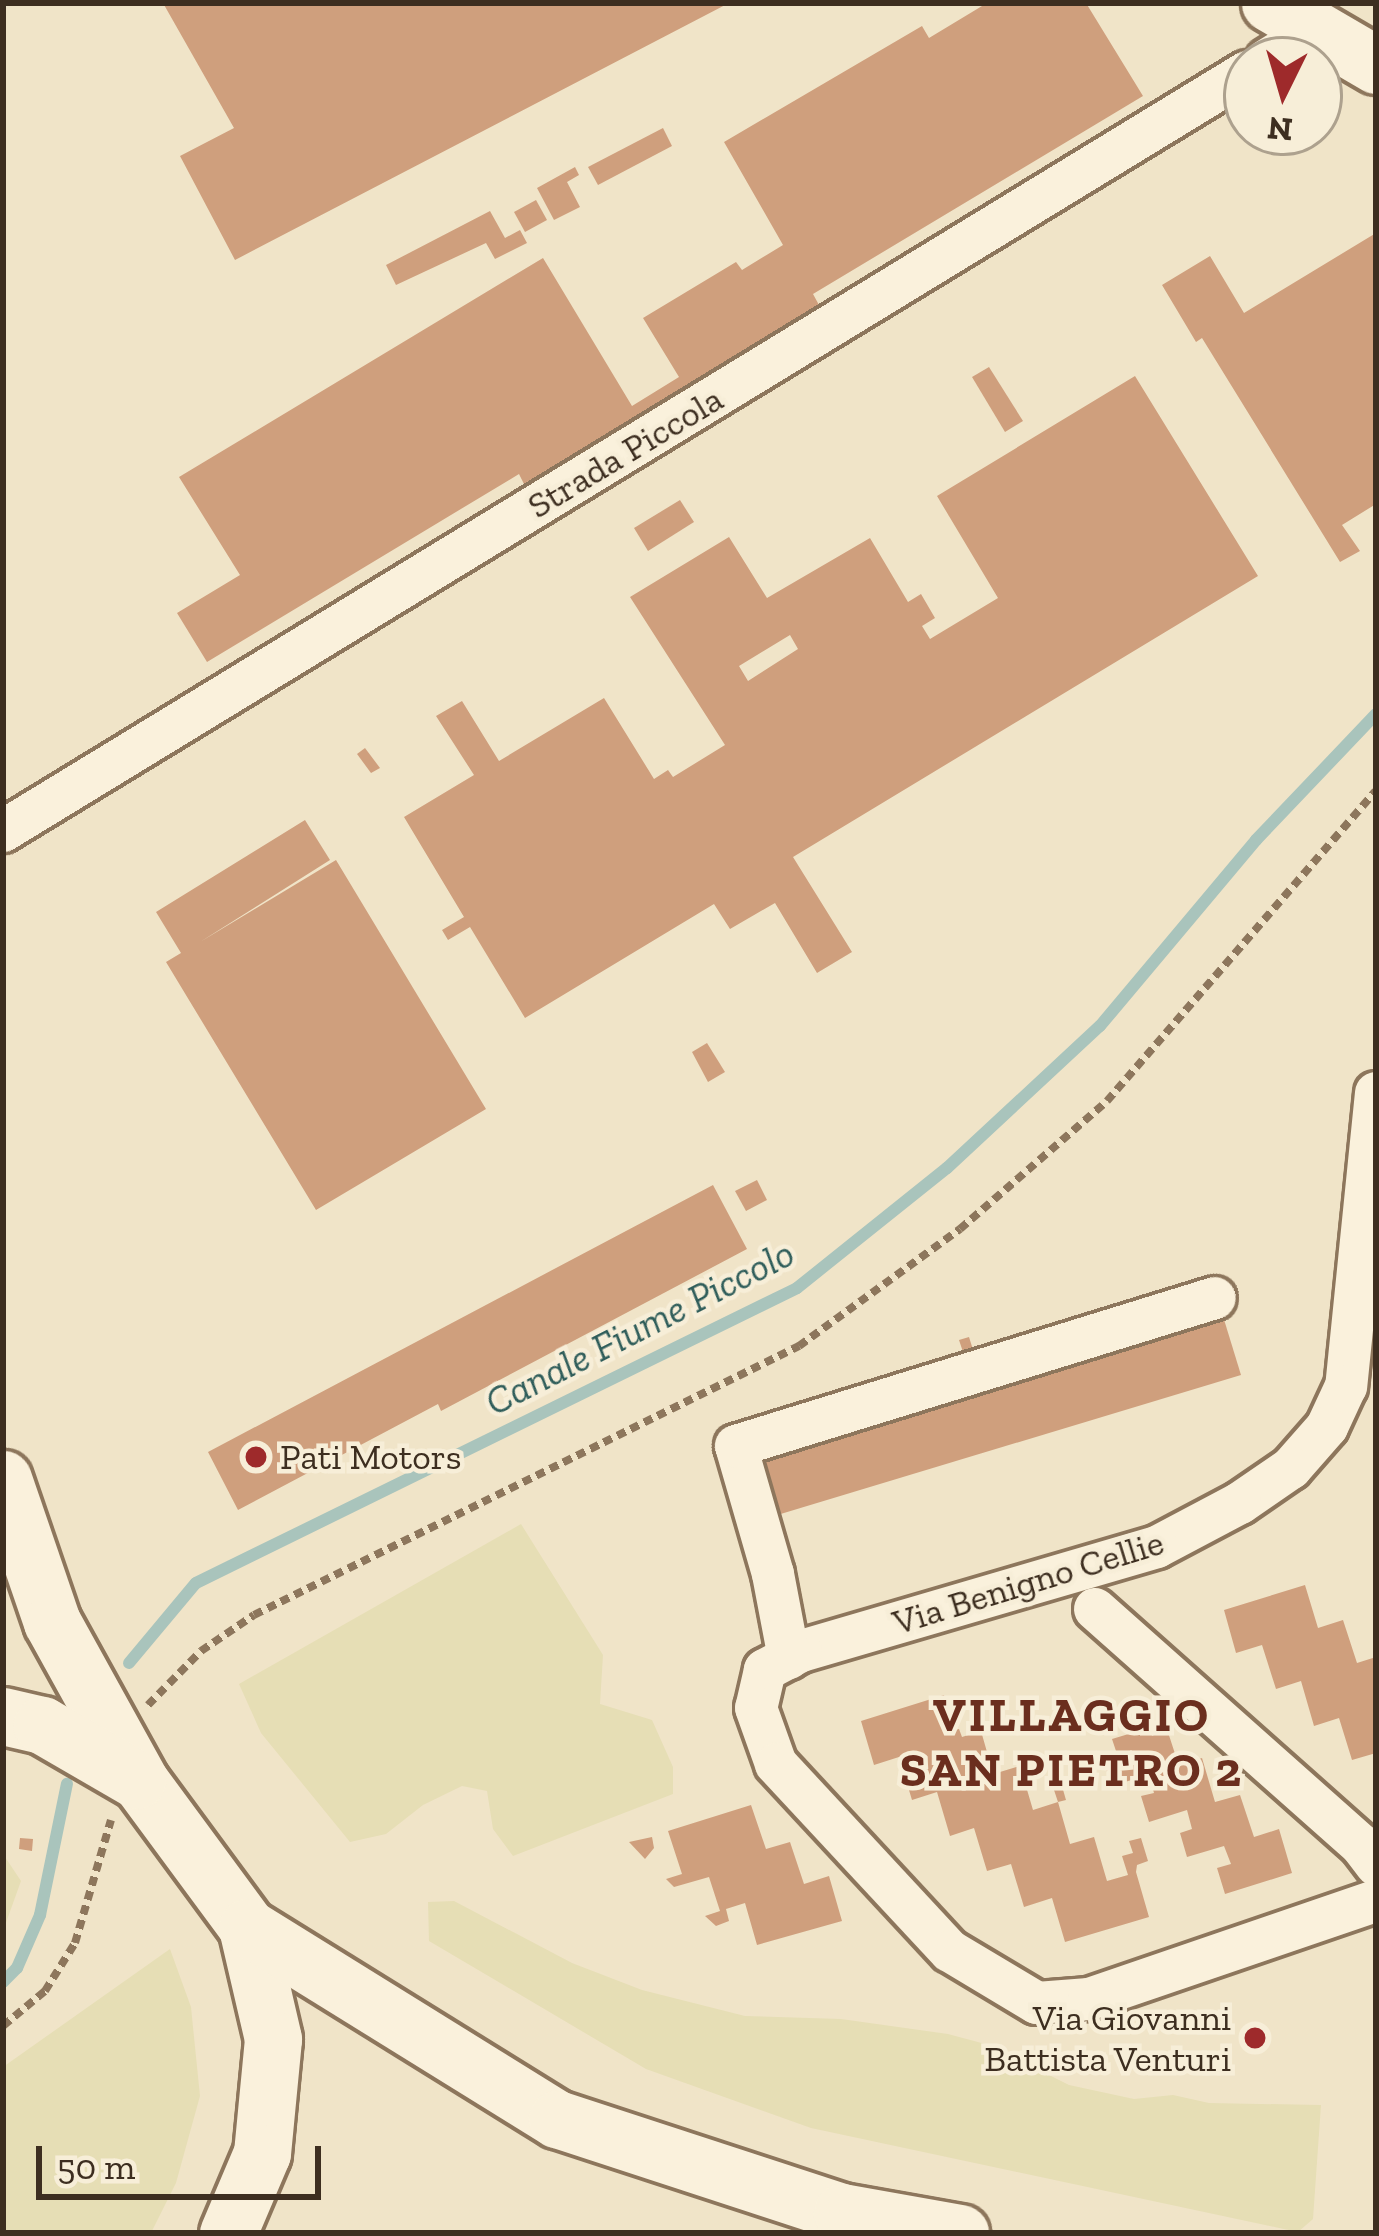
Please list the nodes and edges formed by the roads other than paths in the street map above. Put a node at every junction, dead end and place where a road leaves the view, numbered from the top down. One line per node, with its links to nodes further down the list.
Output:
1 (1293, 16): 2 (main road)
2 (1376, 65)
3 (1223, 87): 4 (street, Strada Piccola)
4 (3, 831)
5 (1376, 1093): 9 (street, Via Benigno Cellie)
6 (1215, 1298): 9 (street)
7 (3, 1479): 11 (main road)
8 (1095, 1609): 12 (street)
9 (789, 1658): 13 (street, Via Benigno Cellie)
10 (3, 1716): 11 (main road)
11 (126, 1798): 14 (main road)
12 (1376, 1865)
13 (1376, 1901)
14 (247, 1927): 15 (main road); 16 (main road)
15 (228, 2233)
16 (959, 2233)

